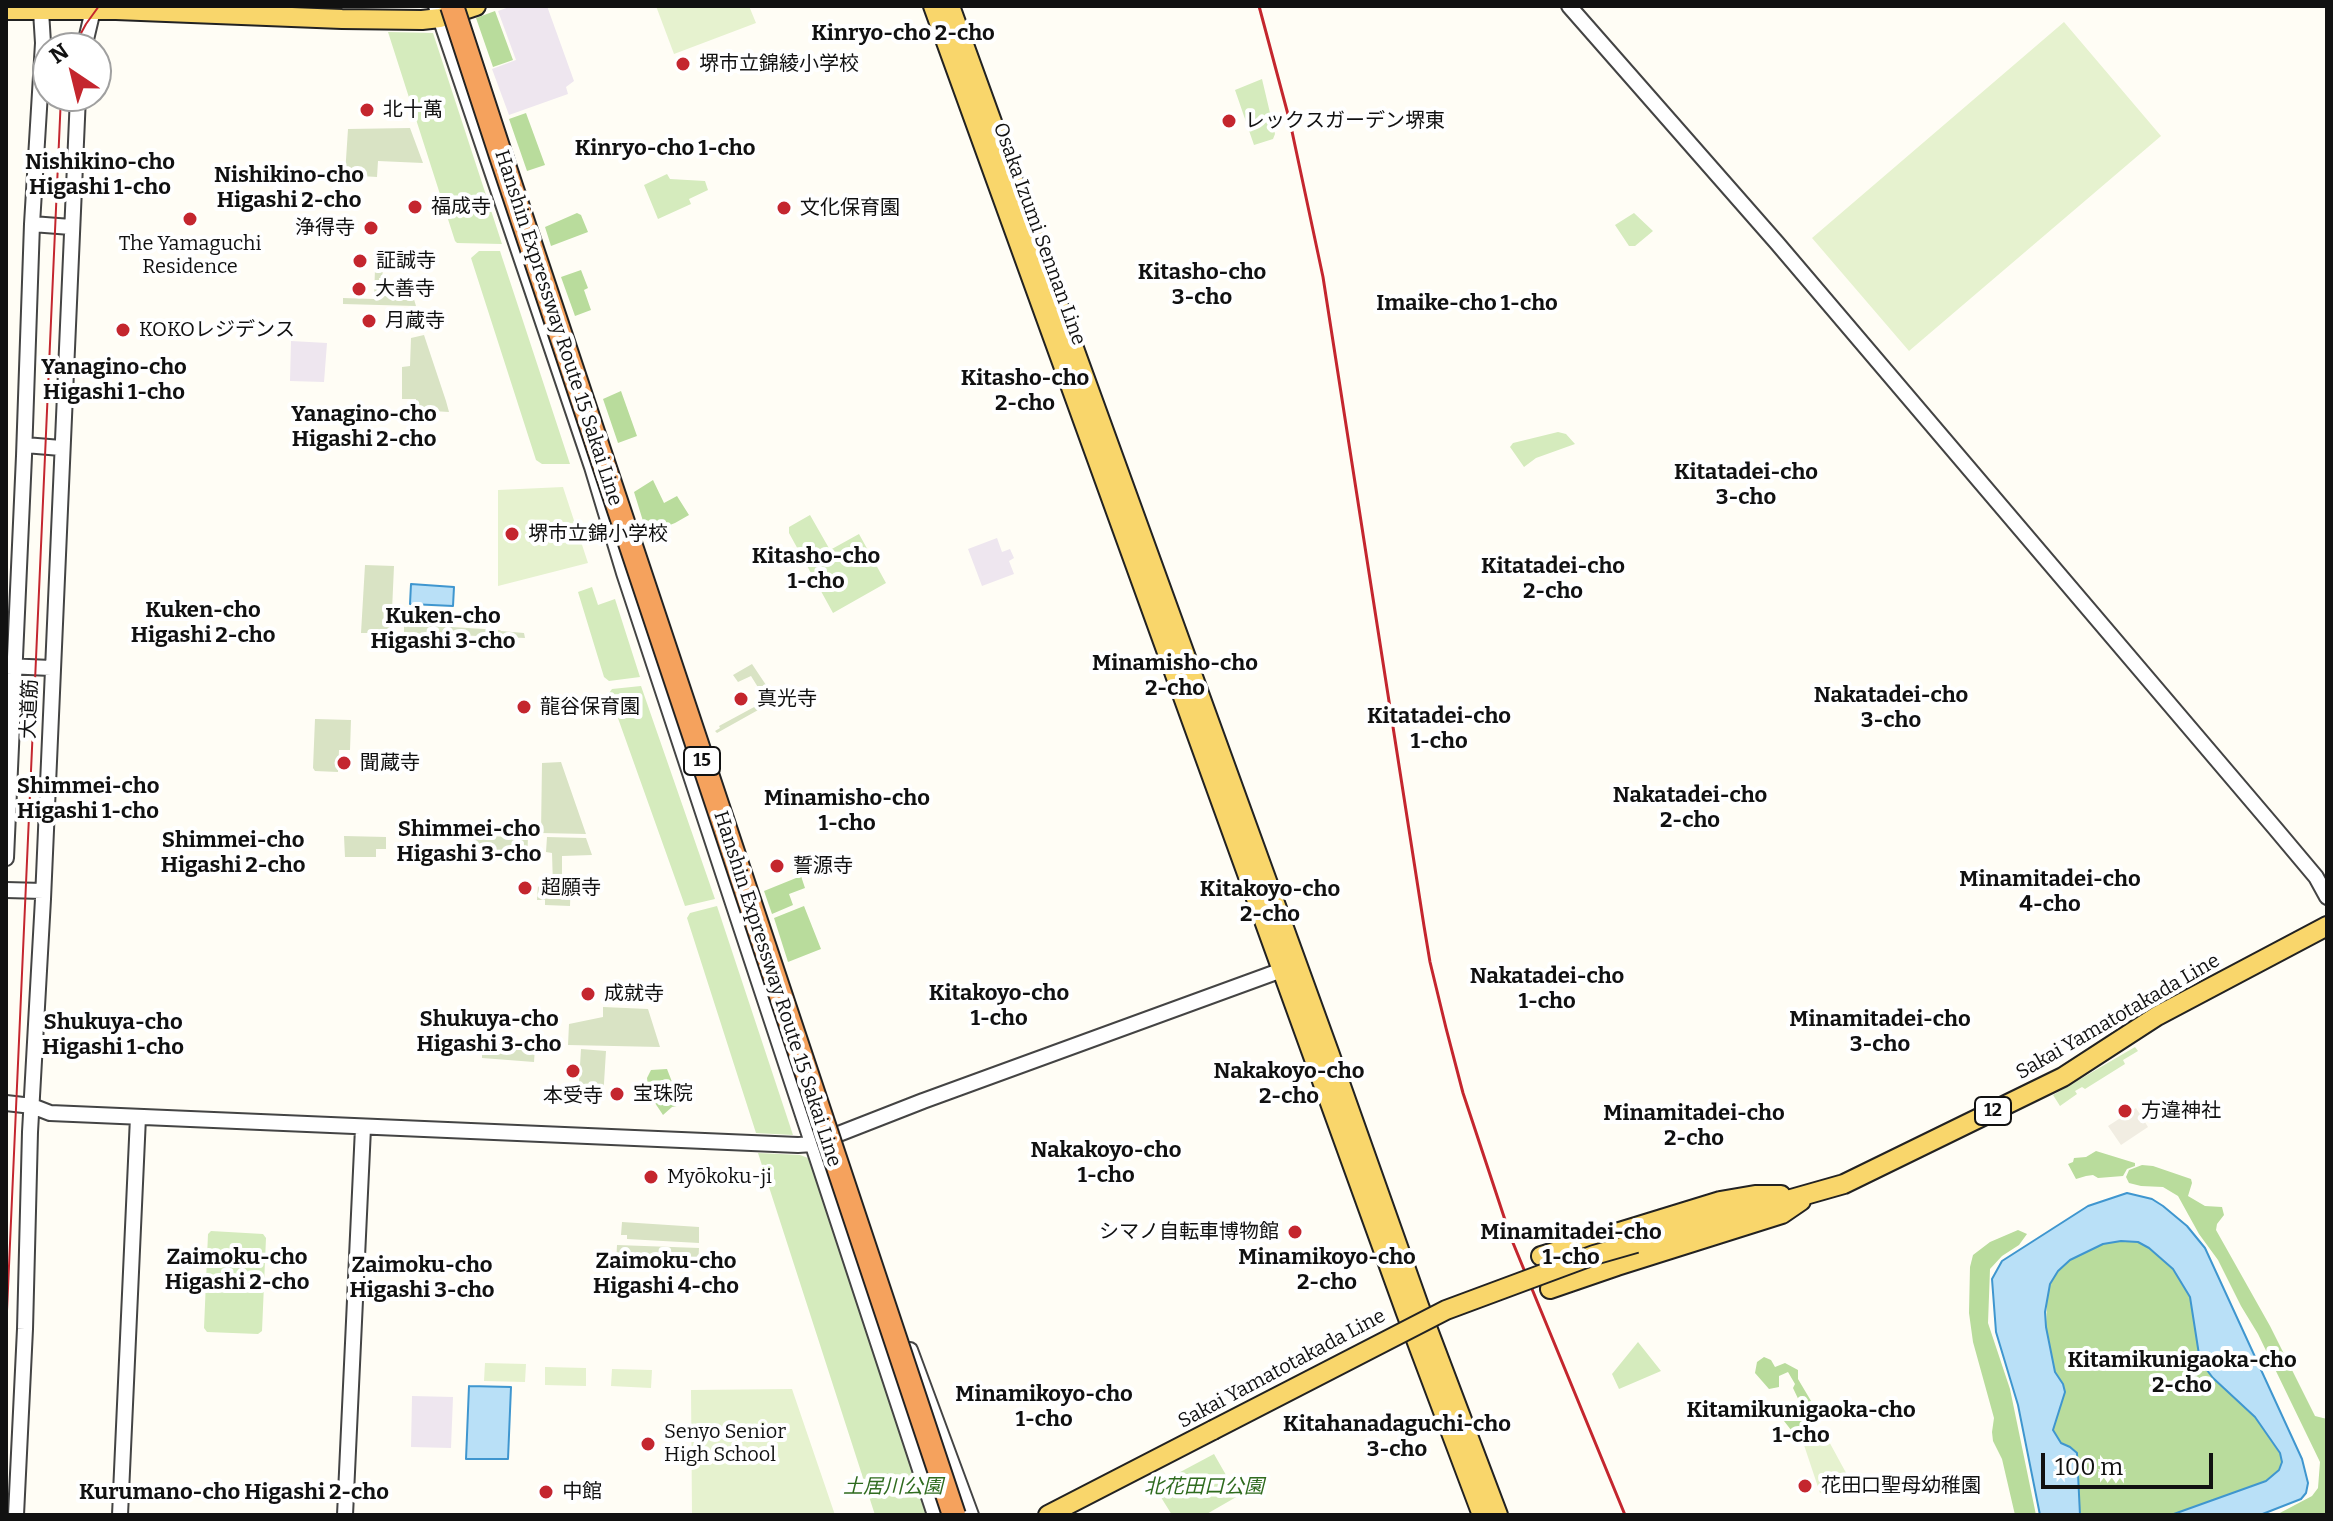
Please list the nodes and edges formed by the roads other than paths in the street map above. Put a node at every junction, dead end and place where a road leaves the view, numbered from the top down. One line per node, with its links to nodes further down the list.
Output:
1 (476, 6): 5 (main road)
2 (933, 6): 23 (main road, Osaka Izumi Sennan Line)
3 (950, 6): 41 (main road, Osaka Izumi Sennan Line)
4 (1569, 6): 21 (street)
5 (447, 9): 7 (main road); 15 (street); 36 (highway, Hanshin Expressway Route 15 Sakai Line / 15); 37 (highway, Hanshin Expressway Route 15 Sakai Line / 15, bridge)
6 (6, 10): 8 (main road)
7 (93, 10): 8 (main road); 9 (street)
8 (41, 11): 11 (street, 大道筋)
9 (88, 32)
10 (77, 112): 12 (street, 大道筋)
11 (32, 224): 12 (street); 13 (street, 大道筋)
12 (71, 227): 14 (street, 大道筋)
13 (25, 445): 14 (street); 16 (street, 大道筋)
14 (61, 448): 17 (street, 大道筋)
15 (599, 465): 28 (street); 29 (street)
16 (11, 667): 17 (street); 18 (street, 大道筋)
17 (51, 668): 20 (street, 大道筋)
18 (6, 858)
19 (6, 890): 20 (street)
20 (43, 891): 25 (street, 大道筋)
21 (2327, 897)
22 (2327, 926): 30 (main road, Sakai Yamatotakada Line / 12)
23 (1282, 970): 28 (street); 40 (main road, Osaka Izumi Sennan Line)
24 (6, 1103): 25 (street)
25 (32, 1106): 26 (street); 33 (street, 大道筋)
26 (138, 1117): 27 (street); 34 (street)
27 (363, 1128): 29 (street); 35 (street)
28 (830, 1137): 29 (street); 38 (street)
29 (813, 1144): 36 (street)
30 (1807, 1194): 31 (main road); 32 (main road); 39 (main road, Sakai Yamatotakada Line / 12, bridge)
31 (1541, 1256)
32 (1550, 1289)
33 (16, 1515)
34 (120, 1515)
35 (345, 1515)
36 (937, 1515)
37 (954, 1515)
38 (971, 1515)
39 (1048, 1515)
40 (1482, 1515)
41 (1498, 1515)

